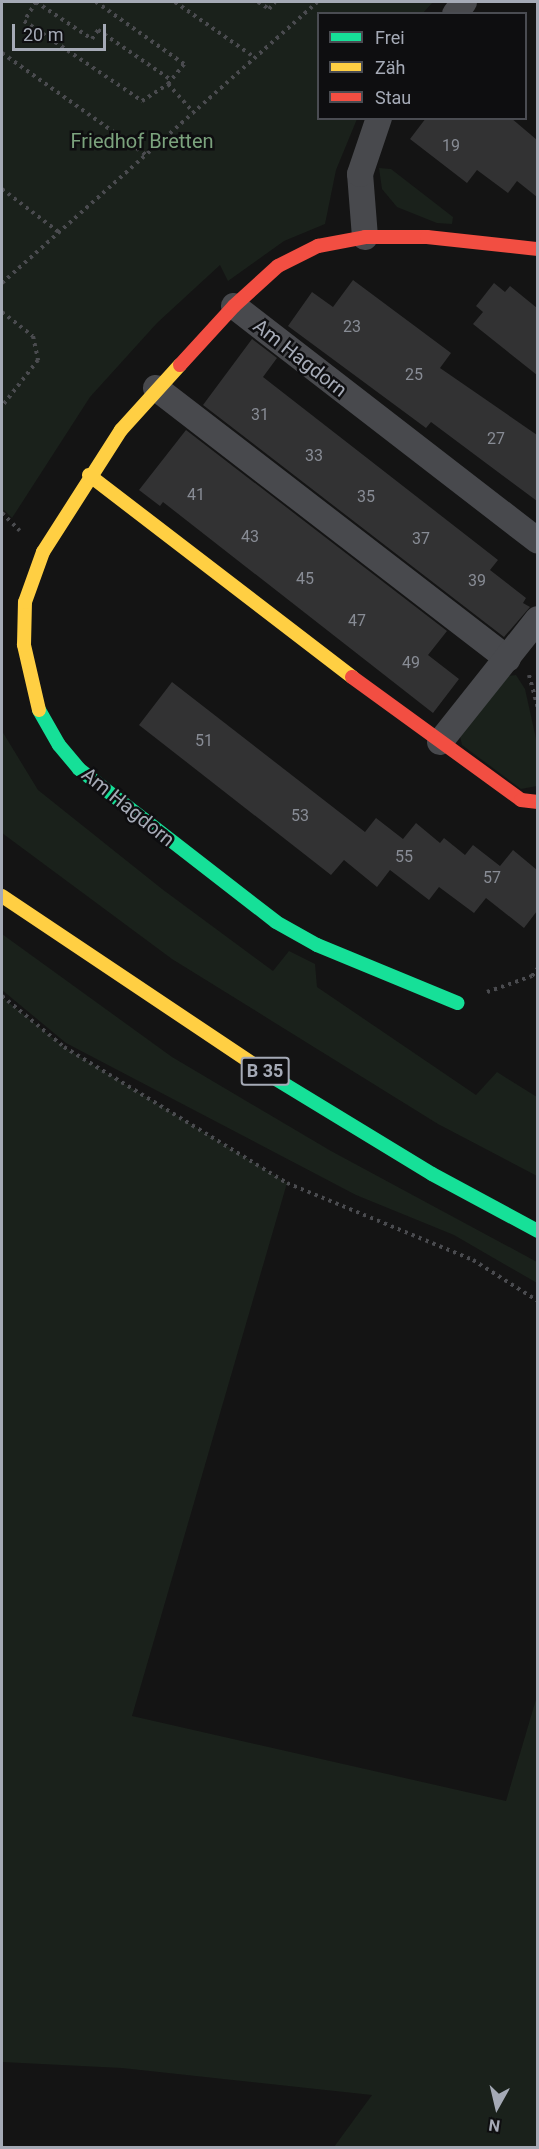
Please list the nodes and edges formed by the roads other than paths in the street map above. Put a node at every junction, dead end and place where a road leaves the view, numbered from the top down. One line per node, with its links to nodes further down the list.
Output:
1 (379, 120): 2 (street)
2 (365, 237): 3 (street, Am Hagdorn); 4 (street, Am Hagdorn)
3 (537, 249)
4 (234, 306): 5 (street, Am Hagdorn); 7 (street, Am Hagdorn)
5 (156, 388): 6 (street, Am Hagdorn); 9 (street)
6 (89, 475): 10 (street); 13 (street, Am Hagdorn)
7 (537, 540)
8 (537, 619): 9 (street)
9 (508, 659): 10 (street)
10 (440, 742): 11 (street)
11 (537, 802)
12 (2, 896): 14 (street, B 35)
13 (458, 1003)
14 (537, 1231)

